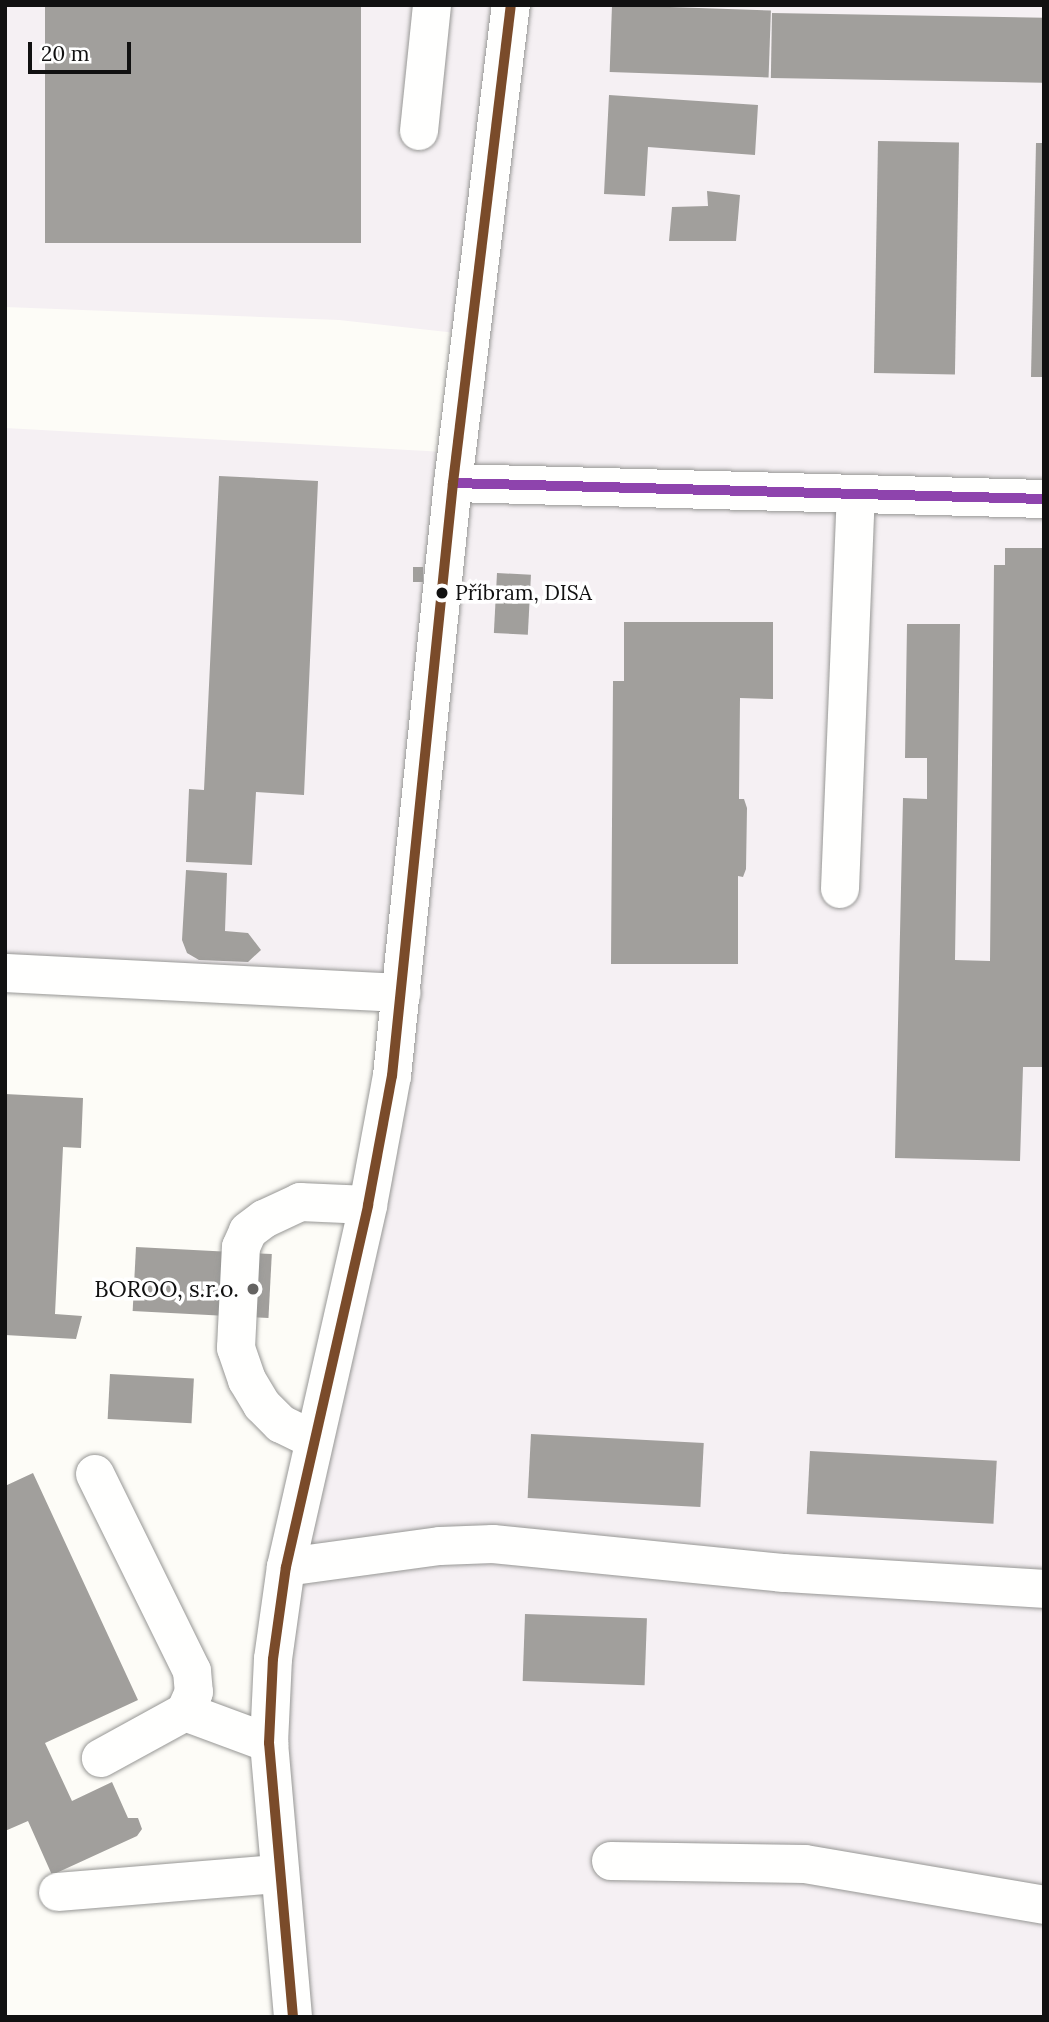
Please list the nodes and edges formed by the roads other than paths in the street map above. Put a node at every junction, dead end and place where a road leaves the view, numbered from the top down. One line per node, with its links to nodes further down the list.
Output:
1 (432, 5): 3 (street)
2 (511, 5): 4 (street)
3 (419, 131)
4 (453, 484): 5 (street); 9 (street)
5 (856, 494): 6 (street); 7 (street)
6 (1044, 499)
7 (840, 889)
8 (5, 973): 9 (street)
9 (401, 993): 10 (street)
10 (368, 1205): 11 (street); 11 (street)
11 (314, 1440): 13 (street)
12 (95, 1474): 15 (street)
13 (286, 1567): 14 (street); 16 (street)
14 (1044, 1589)
15 (185, 1712): 16 (street); 17 (street)
16 (269, 1743): 19 (street)
17 (101, 1758)
18 (611, 1861): 21 (street)
19 (279, 1874): 20 (street); 22 (street)
20 (58, 1892)
21 (1044, 1905)
22 (293, 2017)

